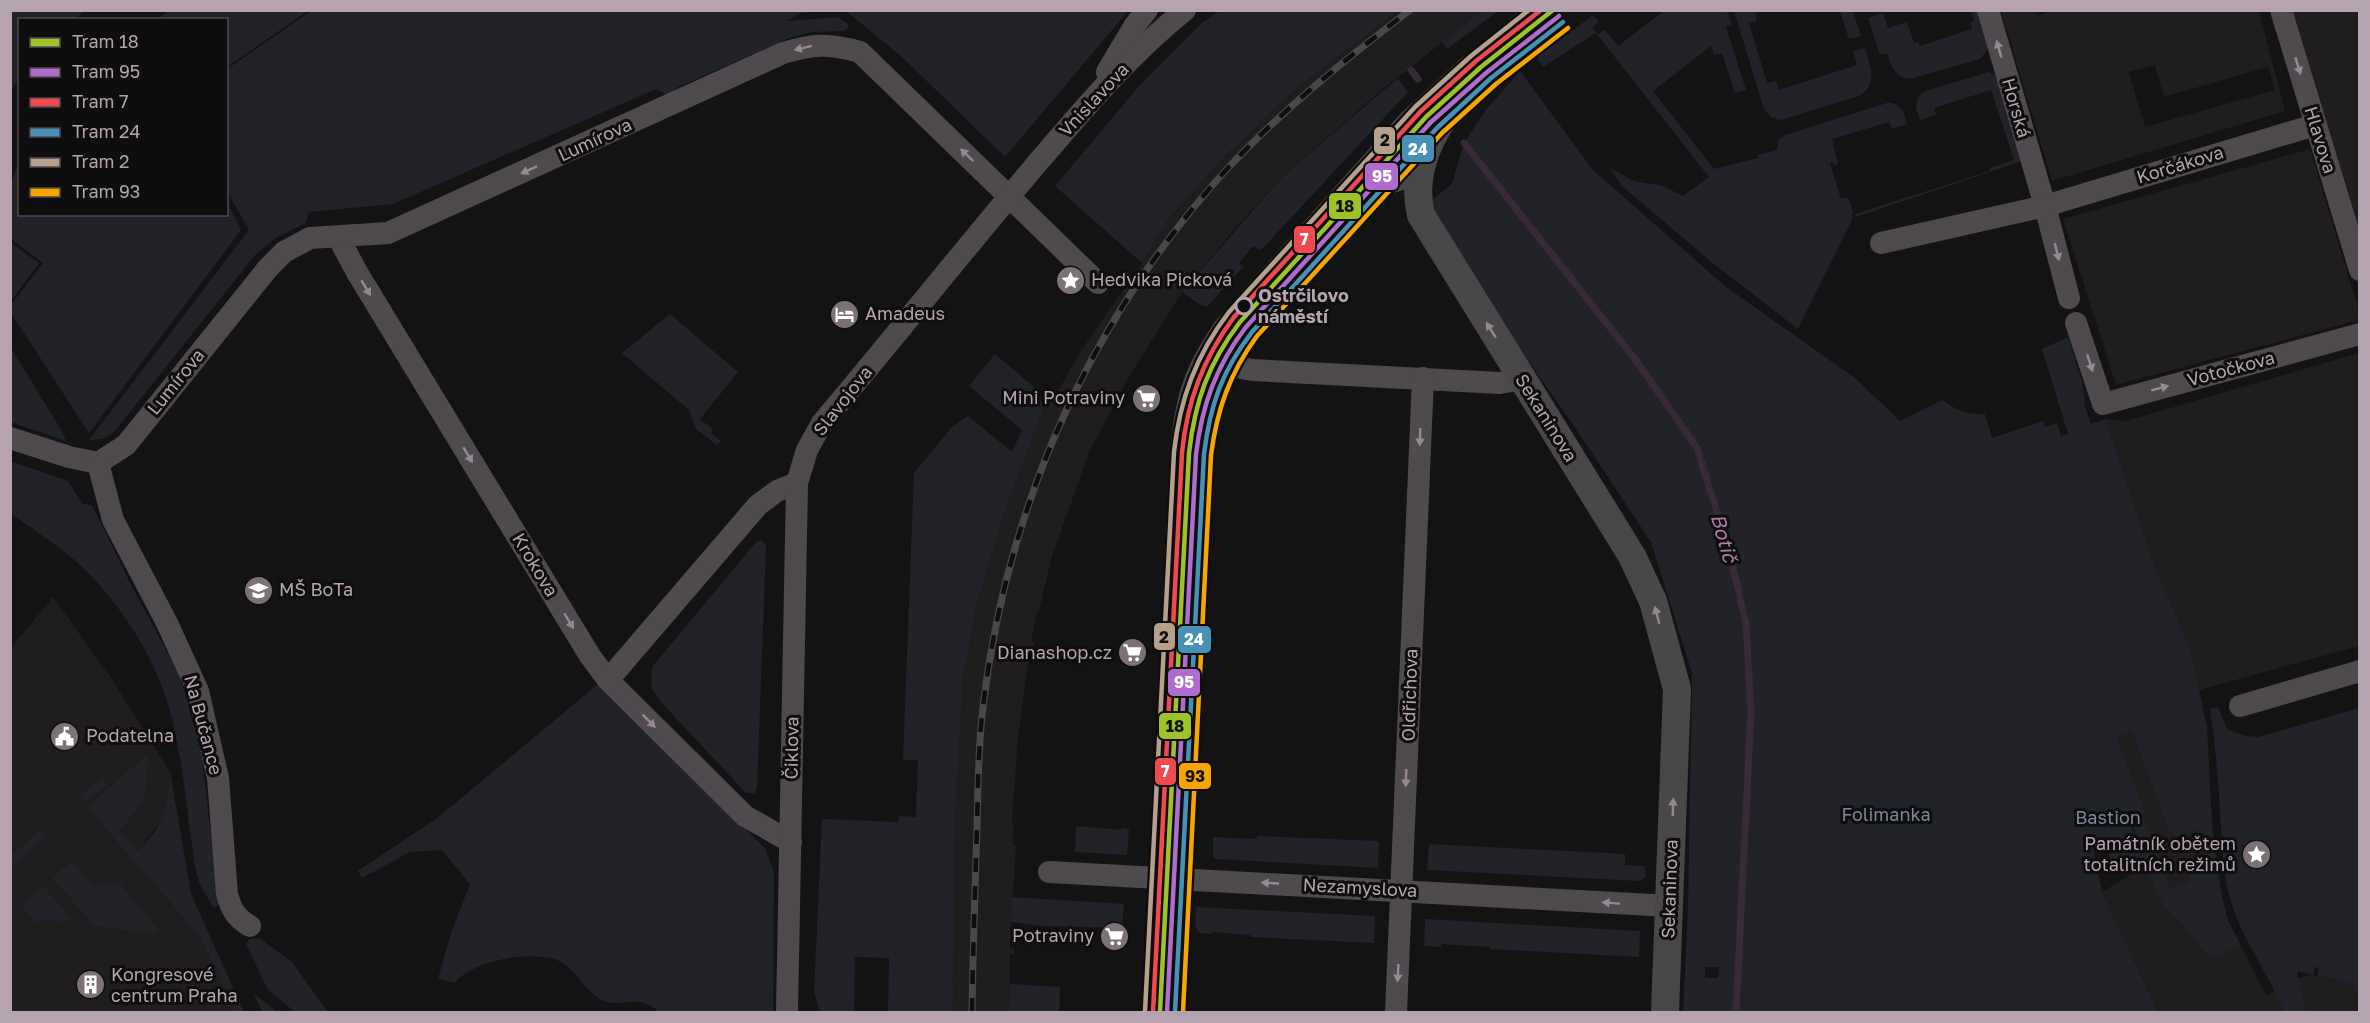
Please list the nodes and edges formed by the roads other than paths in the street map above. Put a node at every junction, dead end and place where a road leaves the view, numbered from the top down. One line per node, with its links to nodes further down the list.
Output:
1 (1147, 10): 7 (street)
2 (1185, 10): 7 (street, Vnislavova)
3 (1546, 10): 6 (main road)
4 (1988, 10): 12 (street, Horská, one-way to 4)
5 (2281, 10): 8 (street, Hlavova, one-way to 8)
6 (1492, 52): 9 (main road, Sekaninova); 11 (main road)
7 (1089, 101): 10 (street, Vnislavova)
8 (2315, 125): 12 (street, Korčákova); 15 (street, Hlavova)
9 (1424, 155): 11 (main road); 22 (main road, Sekaninova, one-way to 9)
10 (1009, 195): 13 (street, Lumírova, one-way to 13); 16 (street, Lumírova); 25 (street, Slavojova)
11 (1347, 195): 20 (main road)
12 (2045, 206): 14 (street); 17 (street, Horská, one-way to 17)
13 (338, 237): 24 (street, Lumírova); 27 (street, Krokova, one-way to 27)
14 (1881, 243)
15 (2360, 270)
16 (1098, 283)
17 (2069, 298)
18 (2076, 322): 19 (street, Votočkova, one-way to 19)
19 (2360, 334)
20 (1215, 346): 21 (street); 31 (main road)
21 (1423, 378): 22 (street); 32 (street, Oldřichova, one-way to 32)
22 (1522, 379): 33 (main road, Sekaninova, one-way to 22)
23 (10, 438): 24 (street)
24 (98, 463): 34 (street, Na Bučance)
25 (797, 483): 27 (street); 29 (street, Čiklova)
26 (2360, 671): 28 (street)
27 (608, 680): 29 (street, Krokova, one-way to 29)
28 (2240, 706)
29 (790, 842): 35 (street, Čiklova)
30 (1049, 872): 31 (street, Nezamyslova)
31 (1161, 878): 32 (street, Nezamyslova, one-way to 31); 36 (main road)
32 (1401, 890): 33 (street, Nezamyslova, one-way to 32); 37 (street, Oldřichova, one-way to 37)
33 (1670, 906): 38 (main road, Sekaninova)
34 (250, 926)
35 (787, 1012)
36 (1155, 1012)
37 (1396, 1012)
38 (1665, 1012)

